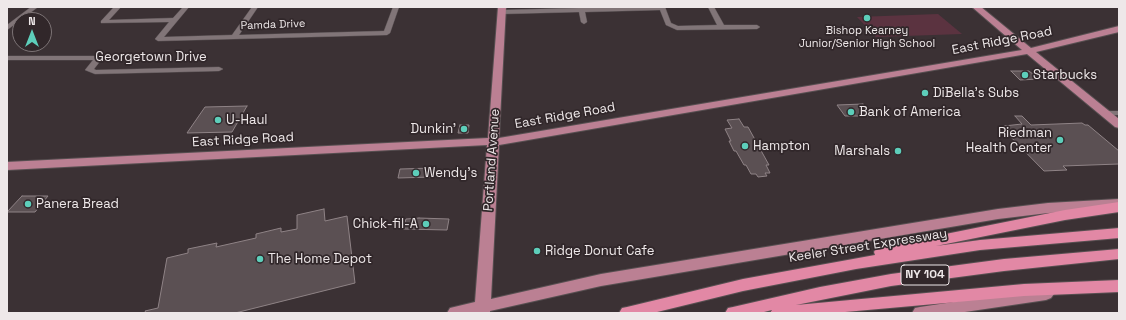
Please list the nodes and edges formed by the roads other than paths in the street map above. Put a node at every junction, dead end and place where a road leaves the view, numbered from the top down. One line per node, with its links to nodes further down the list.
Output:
1 (35, 7): 14 (street)
2 (118, 7): 11 (street)
3 (186, 7): 11 (street)
4 (254, 7): 17 (street)
5 (396, 7): 17 (street, Pamda Drive)
6 (662, 7): 9 (street); 15 (street)
7 (711, 7): 15 (street)
8 (976, 7): 18 (main road)
9 (582, 8): 10 (street); 12 (street)
10 (502, 9): 24 (main road, Portland Avenue)
11 (175, 20): 17 (street, Pamda Drive)
12 (584, 22)
13 (757, 27): 15 (street)
14 (7, 28)
15 (722, 28)
16 (1119, 29): 18 (main road, East Ridge Road)
17 (234, 37)
18 (1029, 52): 21 (main road); 24 (main road, East Ridge Road)
19 (7, 58): 20 (street, Georgetown Drive)
20 (219, 69)
21 (1105, 113): 22 (street); 23 (main road)
22 (1119, 113)
23 (1119, 125)
24 (493, 142): 25 (main road, East Ridge Road); 31 (main road, Portland Avenue)
25 (7, 166)
26 (1119, 206): 29 (highway); 31 (main road)
27 (1119, 233): 29 (highway, Keeler Street Expressway / NY 104)
28 (1119, 254): 34 (highway, NY 104)
29 (772, 279): 33 (highway, Keeler Street Expressway / NY 104)
30 (1119, 287): 35 (highway); 36 (main road)
31 (482, 310): 32 (main road)
32 (455, 313)
33 (627, 313)
34 (733, 313)
35 (778, 313)
36 (920, 313)

